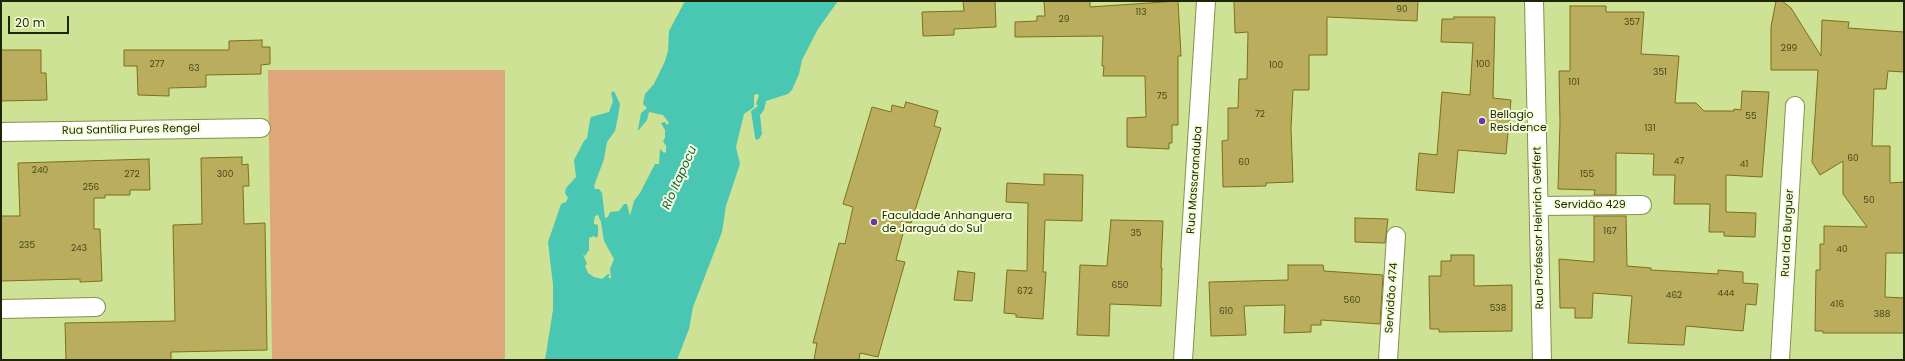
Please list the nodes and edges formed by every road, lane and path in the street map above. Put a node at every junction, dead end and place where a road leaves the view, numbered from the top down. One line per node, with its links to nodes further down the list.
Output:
1 (1206, 1): 11 (street, Rua Massaranduba)
2 (1534, 1): 7 (street, Rua Professor Heinrich Geffert)
3 (1795, 106): 14 (street, Rua Ida Burguer)
4 (261, 128): 5 (street, Rua Santília Pures Rengel)
5 (1, 132)
6 (1642, 205): 7 (street, Servidão 429)
7 (1539, 206): 13 (street, Rua Professor Heinrich Geffert)
8 (1396, 236): 12 (street, Servidão 474)
9 (96, 307): 10 (street)
10 (1, 309)
11 (1183, 360)
12 (1388, 360)
13 (1542, 360)
14 (1780, 360)

